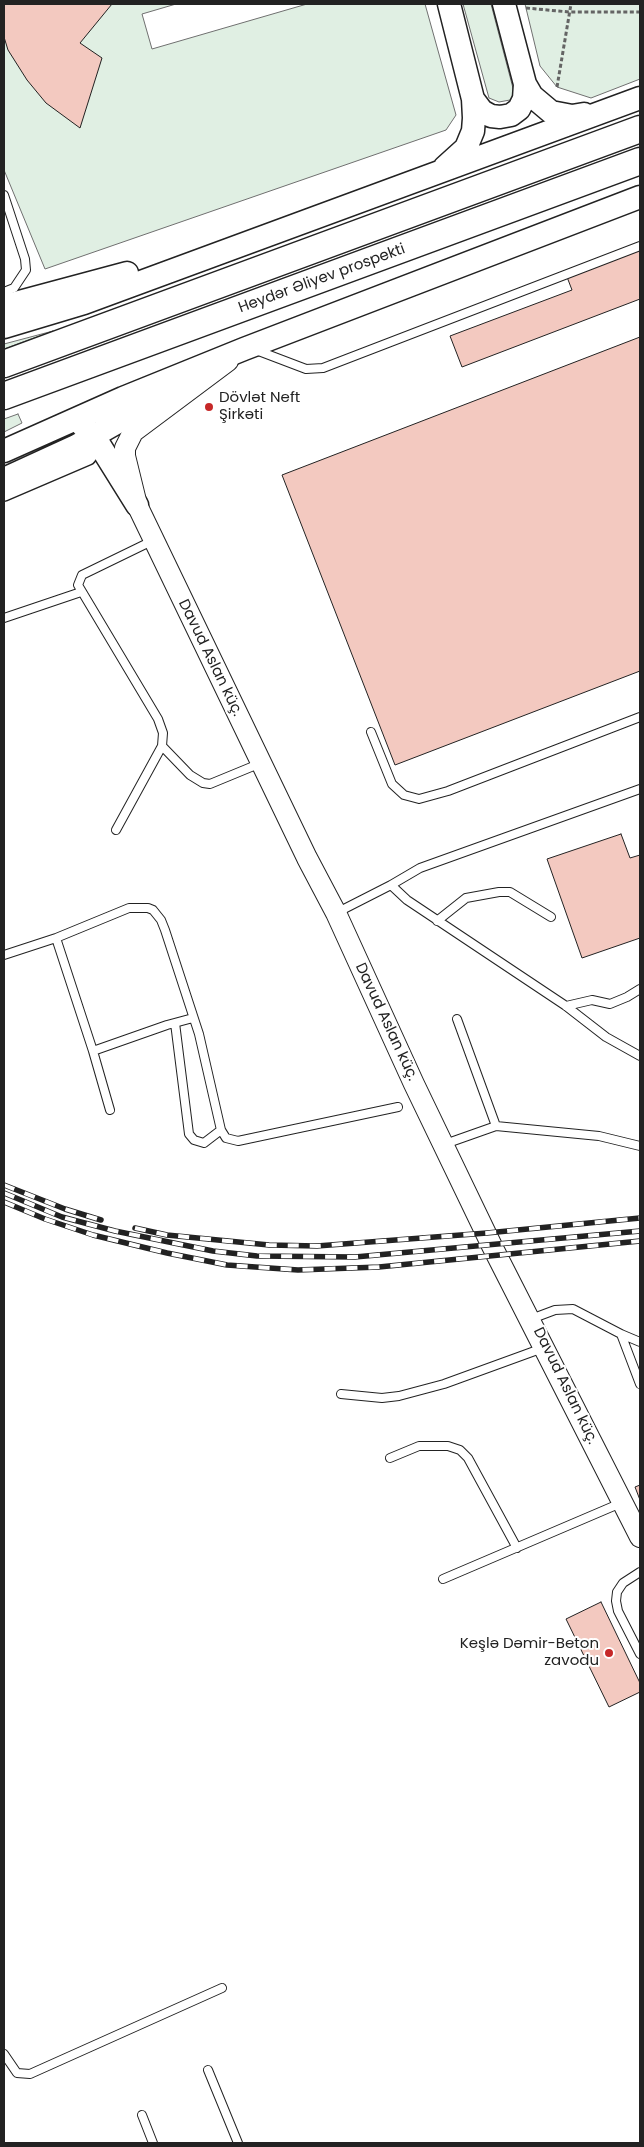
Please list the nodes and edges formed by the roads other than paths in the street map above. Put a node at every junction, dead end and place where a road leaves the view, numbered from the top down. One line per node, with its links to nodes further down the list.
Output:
1 (449, 4): 4 (main road)
2 (504, 4): 3 (main road)
3 (524, 84): 4 (main road); 6 (main road)
4 (473, 98): 9 (main road)
5 (640, 98): 6 (main road)
6 (602, 112): 9 (main road)
7 (640, 129): 18 (highway, Heydər Əliyev prospekti)
8 (640, 161): 19 (highway, Heydər Əliyev prospekti)
9 (438, 172): 12 (main road)
10 (4, 195): 14 (lane)
11 (640, 197): 17 (main road)
12 (249, 241): 15 (main road); 16 (main road)
13 (640, 246): 17 (lane)
14 (4, 292)
15 (4, 306)
16 (4, 327)
17 (247, 348): 20 (main road); 21 (main road); 25 (street, Davud Aslan küç.)
18 (4, 364)
19 (4, 396)
20 (40, 434): 21 (main road); 22 (main road)
21 (94, 436): 23 (main road); 24 (street); 25 (main road)
22 (4, 451)
23 (4, 478)
24 (4, 493)
25 (137, 505): 26 (street, Davud Aslan küç.)
26 (154, 540): 27 (lane); 32 (street, Davud Aslan küç.)
27 (80, 592): 28 (lane); 31 (lane)
28 (4, 618)
29 (640, 717): 30 (lane)
30 (371, 732)
31 (162, 746): 32 (lane); 34 (lane)
32 (261, 763): 36 (street, Davud Aslan küç.)
33 (640, 789): 35 (lane)
34 (116, 830)
35 (390, 885): 36 (lane); 38 (lane)
36 (336, 913): 52 (street, Davud Aslan küç.)
37 (552, 917): 38 (lane)
38 (437, 920): 42 (lane)
39 (56, 938): 40 (lane); 43 (lane); 46 (lane)
40 (4, 955)
41 (640, 989): 42 (lane)
42 (566, 1006): 47 (lane)
43 (193, 1018): 45 (lane); 51 (lane)
44 (457, 1019): 50 (lane)
45 (176, 1024): 46 (lane); 51 (lane)
46 (93, 1051): 49 (lane)
47 (640, 1056)
48 (398, 1107): 51 (lane)
49 (110, 1110)
50 (496, 1126): 52 (lane); 53 (lane)
51 (221, 1130)
52 (445, 1144): 54 (street, Davud Aslan küç.)
53 (640, 1146)
54 (531, 1319): 55 (lane); 57 (street, Davud Aslan küç.)
55 (621, 1334): 56 (lane); 58 (lane)
56 (640, 1342)
57 (545, 1348): 59 (lane); 61 (street, Davud Aslan küç.)
58 (640, 1384)
59 (341, 1394)
60 (390, 1458): 63 (lane)
61 (623, 1502): 62 (street, Davud Aslan küç.); 63 (lane)
62 (640, 1537)
63 (517, 1548): 65 (lane)
64 (640, 1572): 66 (lane)
65 (442, 1579)
66 (640, 1654)
67 (222, 1988): 68 (lane)
68 (4, 2054)
69 (208, 2070): 72 (lane)
70 (142, 2115): 71 (lane)
71 (153, 2143)
72 (238, 2143)

